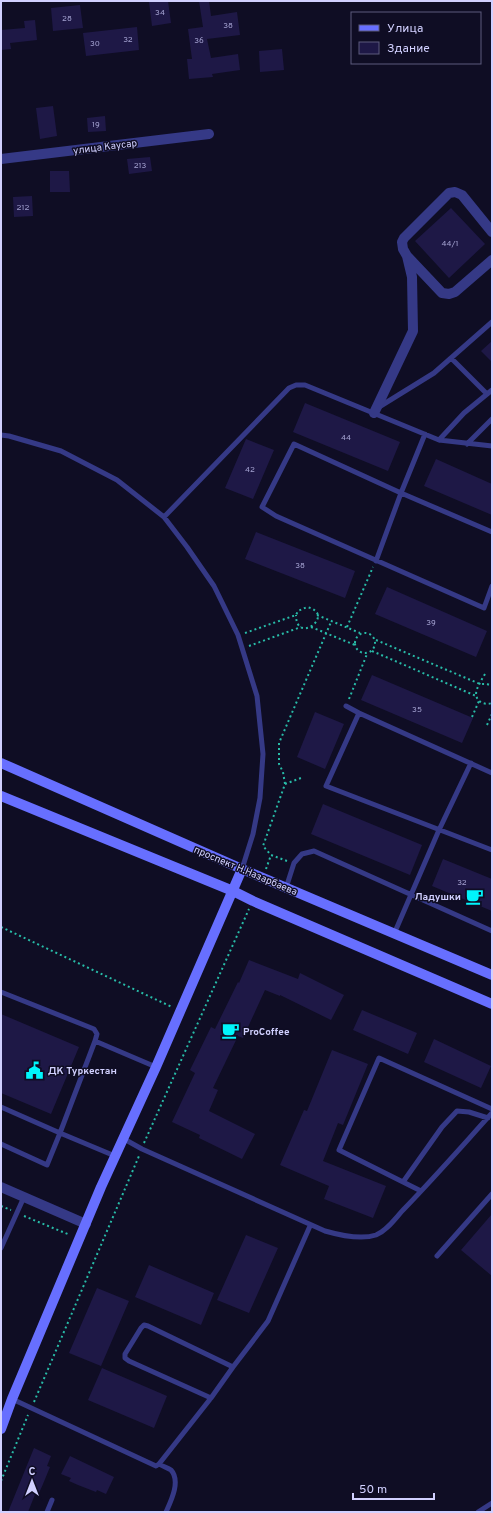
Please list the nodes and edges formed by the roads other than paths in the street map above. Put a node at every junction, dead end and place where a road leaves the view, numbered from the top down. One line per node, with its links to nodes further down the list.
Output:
1 (209, 134): 2 (street, улица Каусар)
2 (1, 159)
3 (492, 232): 4 (street)
4 (407, 256): 5 (street); 10 (street)
5 (492, 260)
6 (492, 322): 7 (lane)
7 (452, 358): 9 (lane); 10 (lane)
8 (492, 390): 9 (lane)
9 (487, 394): 14 (lane)
10 (376, 410): 12 (lane); 18 (lane)
11 (491, 422): 15 (lane)
12 (425, 434): 14 (lane); 17 (lane)
13 (1, 435): 18 (lane)
14 (439, 440): 15 (lane)
15 (467, 444): 16 (lane)
16 (492, 446)
17 (401, 492): 19 (lane); 20 (lane); 20 (lane)
18 (164, 517): 30 (lane)
19 (492, 532)
20 (376, 561): 21 (lane)
21 (492, 586)
22 (346, 706): 23 (lane)
23 (359, 713): 25 (lane); 28 (lane)
24 (1, 763): 30 (main road, проспект Н.Назарбаева)
25 (471, 763): 26 (lane); 28 (lane)
26 (492, 773)
27 (1, 796): 32 (main road)
28 (439, 830): 29 (lane); 33 (lane)
29 (492, 850)
30 (242, 869): 31 (main road, проспект Н.Назарбаева); 32 (main road)
31 (286, 888): 33 (lane); 35 (main road, проспект Н.Назарбаева)
32 (233, 891): 38 (main road); 40 (main road)
33 (411, 895): 34 (lane); 35 (lane)
34 (492, 931)
35 (394, 934): 36 (main road, проспект Н.Назарбаева)
36 (492, 974)
37 (1, 992): 39 (lane)
38 (492, 1004)
39 (95, 1041): 40 (lane); 45 (lane)
40 (156, 1067): 46 (main road)
41 (1, 1107): 45 (lane)
42 (492, 1109): 49 (lane)
43 (492, 1113): 44 (lane)
44 (488, 1118): 49 (lane); 51 (lane)
45 (60, 1133): 47 (lane); 48 (lane)
46 (124, 1139): 48 (main road); 55 (lane)
47 (1, 1144)
48 (116, 1157): 54 (main road)
49 (403, 1182): 51 (lane)
50 (1, 1187): 53 (street)
51 (421, 1192): 55 (lane)
52 (492, 1194): 57 (lane)
53 (24, 1197): 54 (street); 56 (lane)
54 (86, 1224): 60 (main road)
55 (310, 1226): 58 (lane)
56 (1, 1248)
57 (437, 1256)
58 (233, 1367): 59 (lane); 59 (lane)
59 (211, 1398): 62 (lane)
60 (12, 1399): 61 (main road); 62 (lane)
61 (1, 1428)
62 (159, 1464): 66 (lane)
63 (52, 1500): 65 (lane)
64 (492, 1503): 67 (lane)
65 (46, 1512)
66 (166, 1512)
67 (478, 1512)

